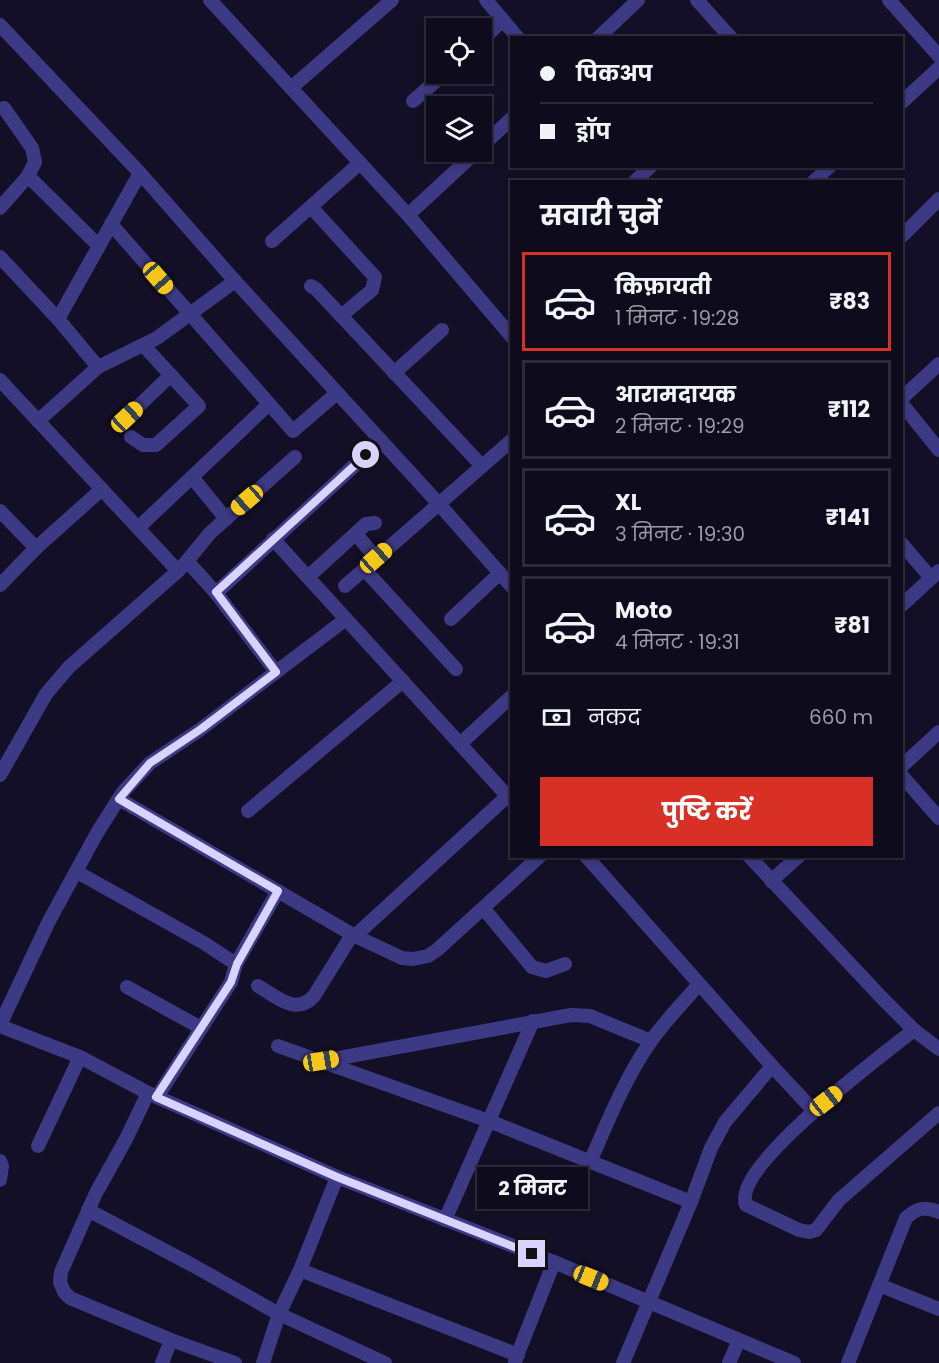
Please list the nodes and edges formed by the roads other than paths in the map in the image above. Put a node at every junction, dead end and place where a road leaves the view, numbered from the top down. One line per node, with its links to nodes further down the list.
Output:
1 (210, 0): 16 (street)
2 (392, 0): 16 (street)
3 (486, 0): 7 (street)
4 (638, 0): 11 (street)
5 (697, 0): 12 (street)
6 (889, 0): 13 (street)
7 (503, 20): 9 (street); 10 (street)
8 (0, 25): 26 (street)
9 (492, 30)
10 (516, 36)
11 (600, 36)
12 (729, 36)
13 (939, 56)
14 (939, 68): 18 (street)
15 (433, 84): 17 (street)
16 (291, 88): 22 (street)
17 (413, 101)
18 (903, 101)
19 (1, 109): 27 (street)
20 (510, 120): 21 (street)
21 (492, 137)
22 (360, 162): 31 (street); 33 (street)
23 (465, 162): 33 (street)
24 (649, 168): 28 (street)
25 (828, 168): 29 (street)
26 (140, 173): 34 (street); 39 (street)
27 (27, 176): 32 (street); 37 (street)
28 (636, 180)
29 (815, 180)
30 (939, 199): 35 (street)
31 (311, 207): 36 (street); 42 (street)
32 (0, 208)
33 (408, 215): 45 (street)
34 (111, 224): 37 (street); 41 (street)
35 (903, 235)
36 (272, 241)
37 (99, 246): 43 (street)
38 (0, 257): 43 (street)
39 (235, 281): 41 (street); 52 (street)
40 (311, 286): 42 (street)
41 (190, 314): 46 (street); 54 (street)
42 (341, 316): 49 (street)
43 (58, 319): 48 (street)
44 (442, 330): 49 (street)
45 (510, 335)
46 (144, 346): 48 (street); 50 (street)
47 (939, 364): 53 (street)
48 (98, 367): 57 (street)
49 (394, 373): 63 (street)
50 (171, 375): 56 (street); 58 (street)
51 (0, 380): 57 (street)
52 (337, 393): 54 (street); 59 (street)
53 (903, 397)
54 (269, 404): 64 (street)
55 (903, 405): 61 (street)
56 (127, 417)
57 (38, 421): 65 (street)
58 (132, 437)
59 (381, 441): 66 (street); 72 (street)
60 (510, 443): 63 (street)
61 (939, 450)
62 (295, 457): 68 (street)
63 (482, 466): 66 (street)
64 (192, 477): 68 (street); 70 (street)
65 (102, 489): 70 (street); 74 (street)
66 (439, 504): 75 (street); 78 (street)
67 (0, 511): 74 (street)
68 (226, 519): 76 (street)
69 (375, 523): 71 (street)
70 (138, 528): 76 (street)
71 (356, 534): 75 (street); 80 (street)
72 (273, 539): 80 (street); 84 (street)
73 (903, 545): 79 (street)
74 (36, 548): 81 (street)
75 (376, 558): 77 (street)
76 (183, 566): 84 (street); 95 (street)
77 (364, 569): 83 (street); 88 (street)
78 (500, 573): 82 (street); 87 (street)
79 (935, 574): 85 (street)
80 (308, 577): 86 (street)
81 (0, 585)
82 (510, 585)
83 (345, 586)
84 (216, 592): 89 (street)
85 (903, 604)
86 (346, 619): 89 (street); 90 (street)
87 (451, 619)
88 (456, 669)
89 (276, 672): 98 (street)
90 (403, 681): 93 (street); 99 (street)
91 (510, 698): 93 (street)
92 (939, 732): 94 (street)
93 (460, 744): 97 (street)
94 (903, 765)
95 (0, 775)
96 (903, 777): 100 (street)
97 (510, 796): 109 (street)
98 (119, 799): 105 (street); 107 (street)
99 (248, 811)
100 (939, 818)
101 (538, 858): 108 (street)
102 (588, 858): 112 (street)
103 (751, 858): 106 (street)
104 (797, 858): 106 (street)
105 (77, 872): 110 (street); 116 (street)
106 (771, 881): 118 (street)
107 (278, 891): 109 (street); 110 (street)
108 (484, 909): 109 (street); 111 (street)
109 (353, 935): 113 (street)
110 (237, 964): 117 (street)
111 (565, 964)
112 (699, 984): 119 (street); 124 (street)
113 (258, 986)
114 (127, 987): 117 (street)
115 (533, 1022): 119 (street); 123 (street); 128 (street)
116 (0, 1025): 122 (street)
117 (201, 1028): 125 (street)
118 (914, 1030): 121 (street); 126 (street)
119 (651, 1041): 131 (street)
120 (278, 1046): 123 (street)
121 (939, 1049)
122 (80, 1057): 125 (street); 129 (street)
123 (321, 1061): 128 (street)
124 (772, 1066): 126 (street); 134 (street)
125 (152, 1095): 132 (street); 135 (street)
126 (814, 1111): 127 (street)
127 (939, 1113)
128 (489, 1121): 131 (street); 137 (street)
129 (38, 1146)
130 (0, 1161): 133 (street)
131 (590, 1162): 134 (street)
132 (337, 1177): 137 (street); 139 (street)
133 (0, 1180)
134 (691, 1202): 141 (street)
135 (88, 1210): 143 (street); 144 (street)
136 (939, 1212): 140 (street)
137 (445, 1220): 138 (street)
138 (554, 1262): 141 (street); 147 (street)
139 (300, 1270): 143 (street); 147 (street)
140 (879, 1285): 142 (street); 155 (street)
141 (648, 1301): 145 (street); 152 (street)
142 (939, 1309)
143 (279, 1314): 146 (street); 150 (street)
144 (171, 1340): 148 (street); 149 (street)
145 (739, 1340): 153 (street); 154 (street)
146 (364, 1359): 151 (street)
147 (516, 1359)
148 (162, 1363)
149 (235, 1363)
150 (263, 1363)
151 (386, 1363)
152 (623, 1363)
153 (729, 1363)
154 (794, 1363)
155 (848, 1363)

